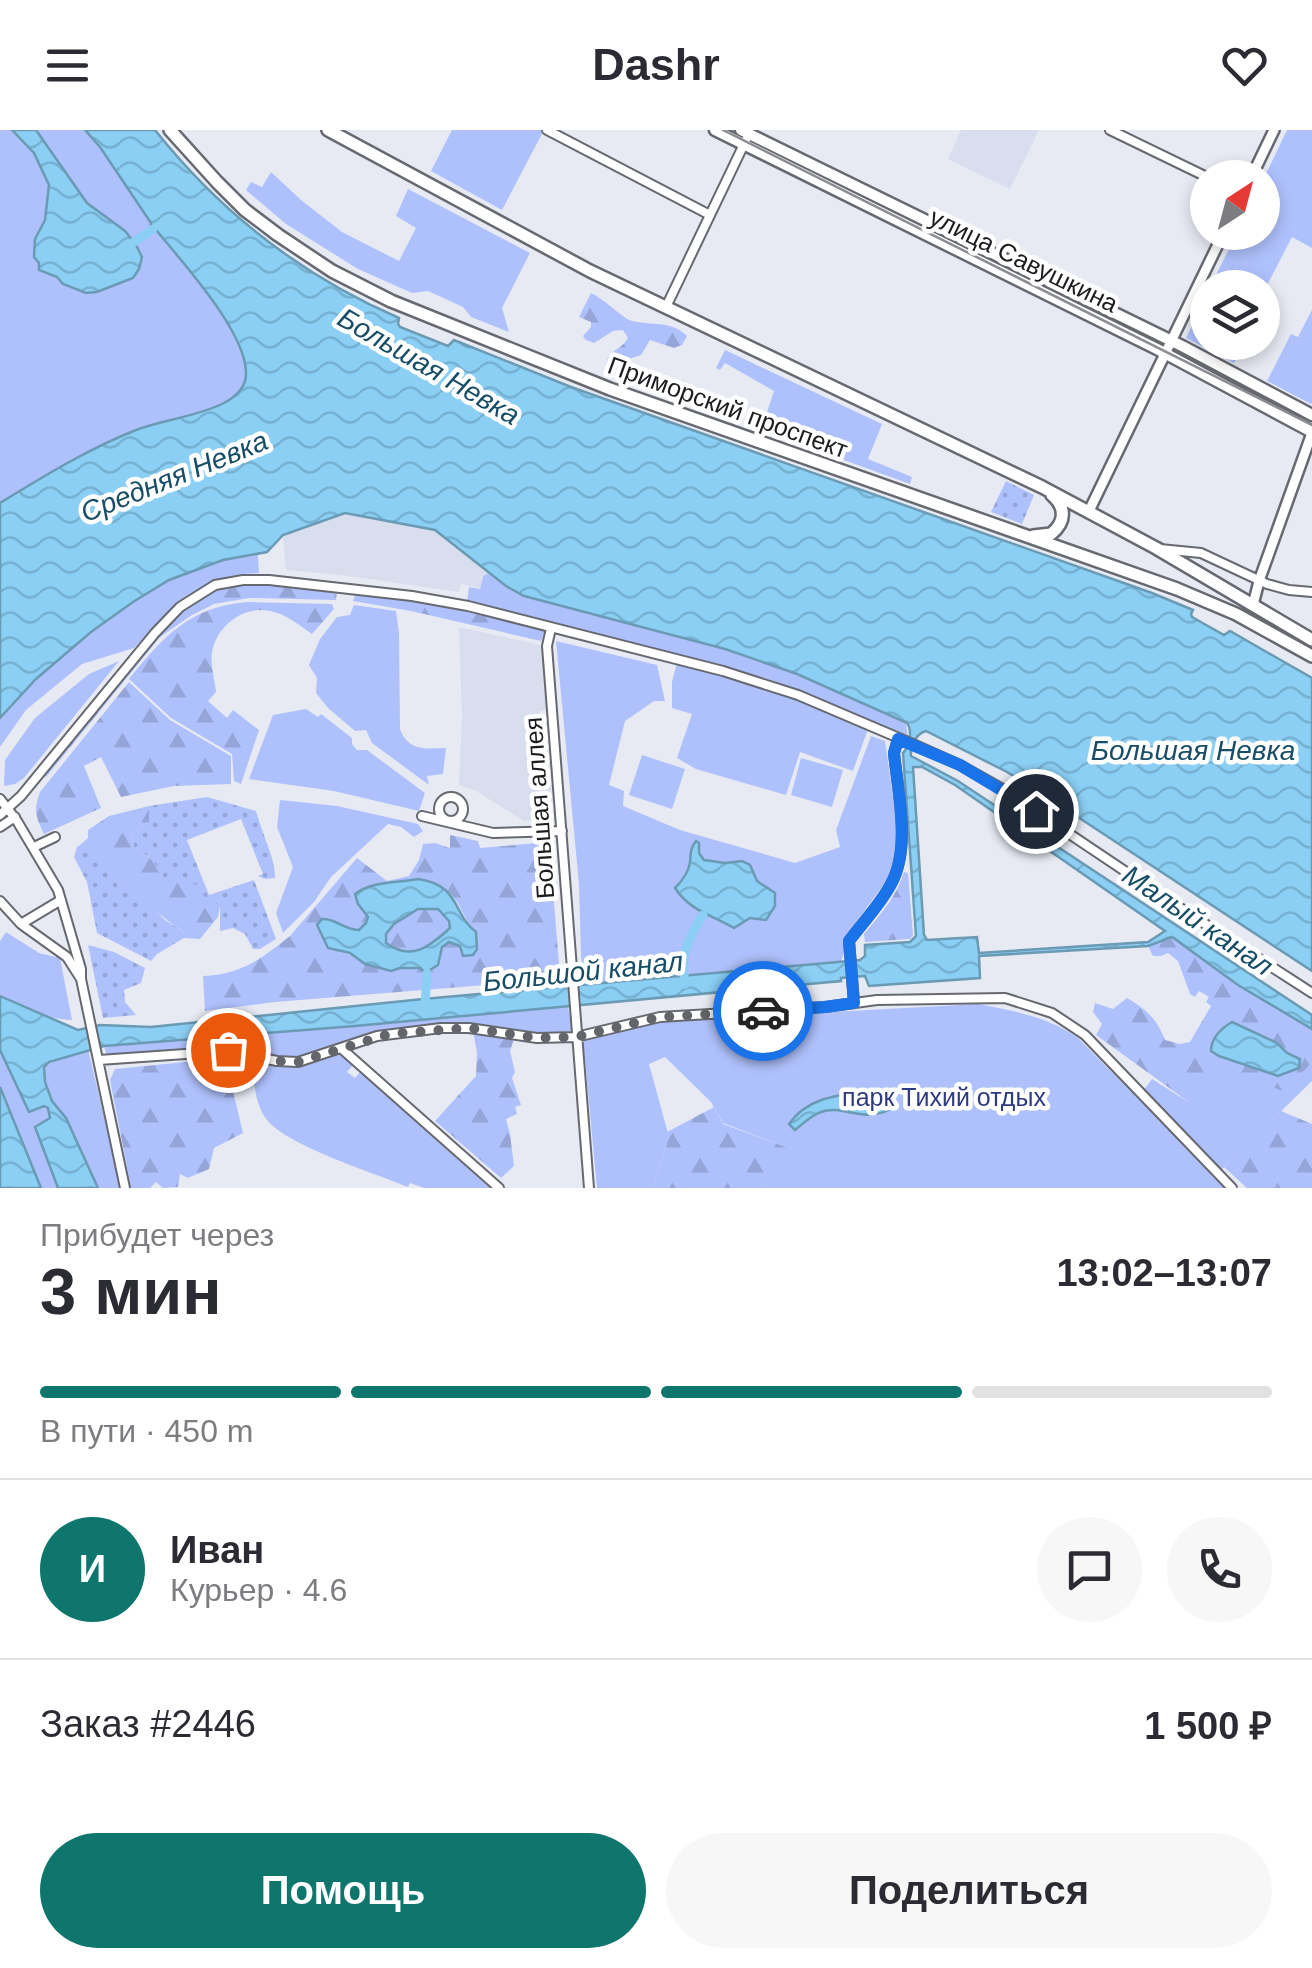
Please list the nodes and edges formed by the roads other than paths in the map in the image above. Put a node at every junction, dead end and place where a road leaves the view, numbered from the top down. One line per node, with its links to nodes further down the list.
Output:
1 (170, 130): 19 (main road, Приморский проспект)
2 (328, 130): 12 (main road, Приморский проспект)
3 (547, 130): 10 (street)
4 (715, 130): 7 (main road, улица Савушкина)
5 (1110, 130): 9 (street)
6 (1274, 130): 8 (street)
7 (746, 135): 10 (street); 13 (main road, улица Савушкина); 14 (main road, улица Савушкина)
8 (1260, 160)
9 (1190, 169)
10 (710, 215): 12 (street)
11 (1215, 250): 13 (street)
12 (666, 307): 17 (main road, Приморский проспект)
13 (1171, 341): 14 (street); 15 (main road, улица Савушкина)
14 (1165, 354): 16 (main road, улица Савушкина); 18 (street)
15 (1312, 414)
16 (1312, 432): 21 (street)
17 (1042, 487): 18 (main road, Приморский проспект); 19 (main road)
18 (1089, 511): 20 (main road, Приморский проспект)
19 (1028, 536): 26 (main road, Приморский проспект)
20 (1156, 548): 21 (street, Приморский проспект); 23 (main road, Приморский проспект)
21 (1259, 580): 22 (street, Приморский проспект); 23 (street)
22 (1312, 592)
23 (1252, 605): 25 (main road, Приморский проспект)
24 (551, 628): 27 (street); 29 (street); 34 (street, Большая аллея)
25 (1312, 640)
26 (1312, 656)
27 (906, 741): 43 (street); 44 (street)
28 (0, 799): 29 (street)
29 (8, 808): 30 (street); 32 (street)
30 (0, 815)
31 (422, 816): 34 (street)
32 (14, 817): 33 (street); 36 (street)
33 (0, 827)
34 (562, 831): 45 (street, Большая аллея)
35 (55, 837): 36 (street)
36 (34, 847): 37 (street)
37 (61, 900): 39 (street); 40 (street)
38 (0, 901): 39 (street)
39 (21, 924): 41 (street)
40 (74, 942): 41 (street); 42 (street)
41 (56, 949): 42 (street)
42 (80, 978): 47 (street)
43 (1312, 993)
44 (854, 1003): 45 (street); 51 (street)
45 (576, 1037): 46 (street); 50 (street)
46 (342, 1049): 47 (street); 49 (street)
47 (99, 1060): 48 (street)
48 (125, 1188)
49 (499, 1188)
50 (589, 1188)
51 (1232, 1188)

